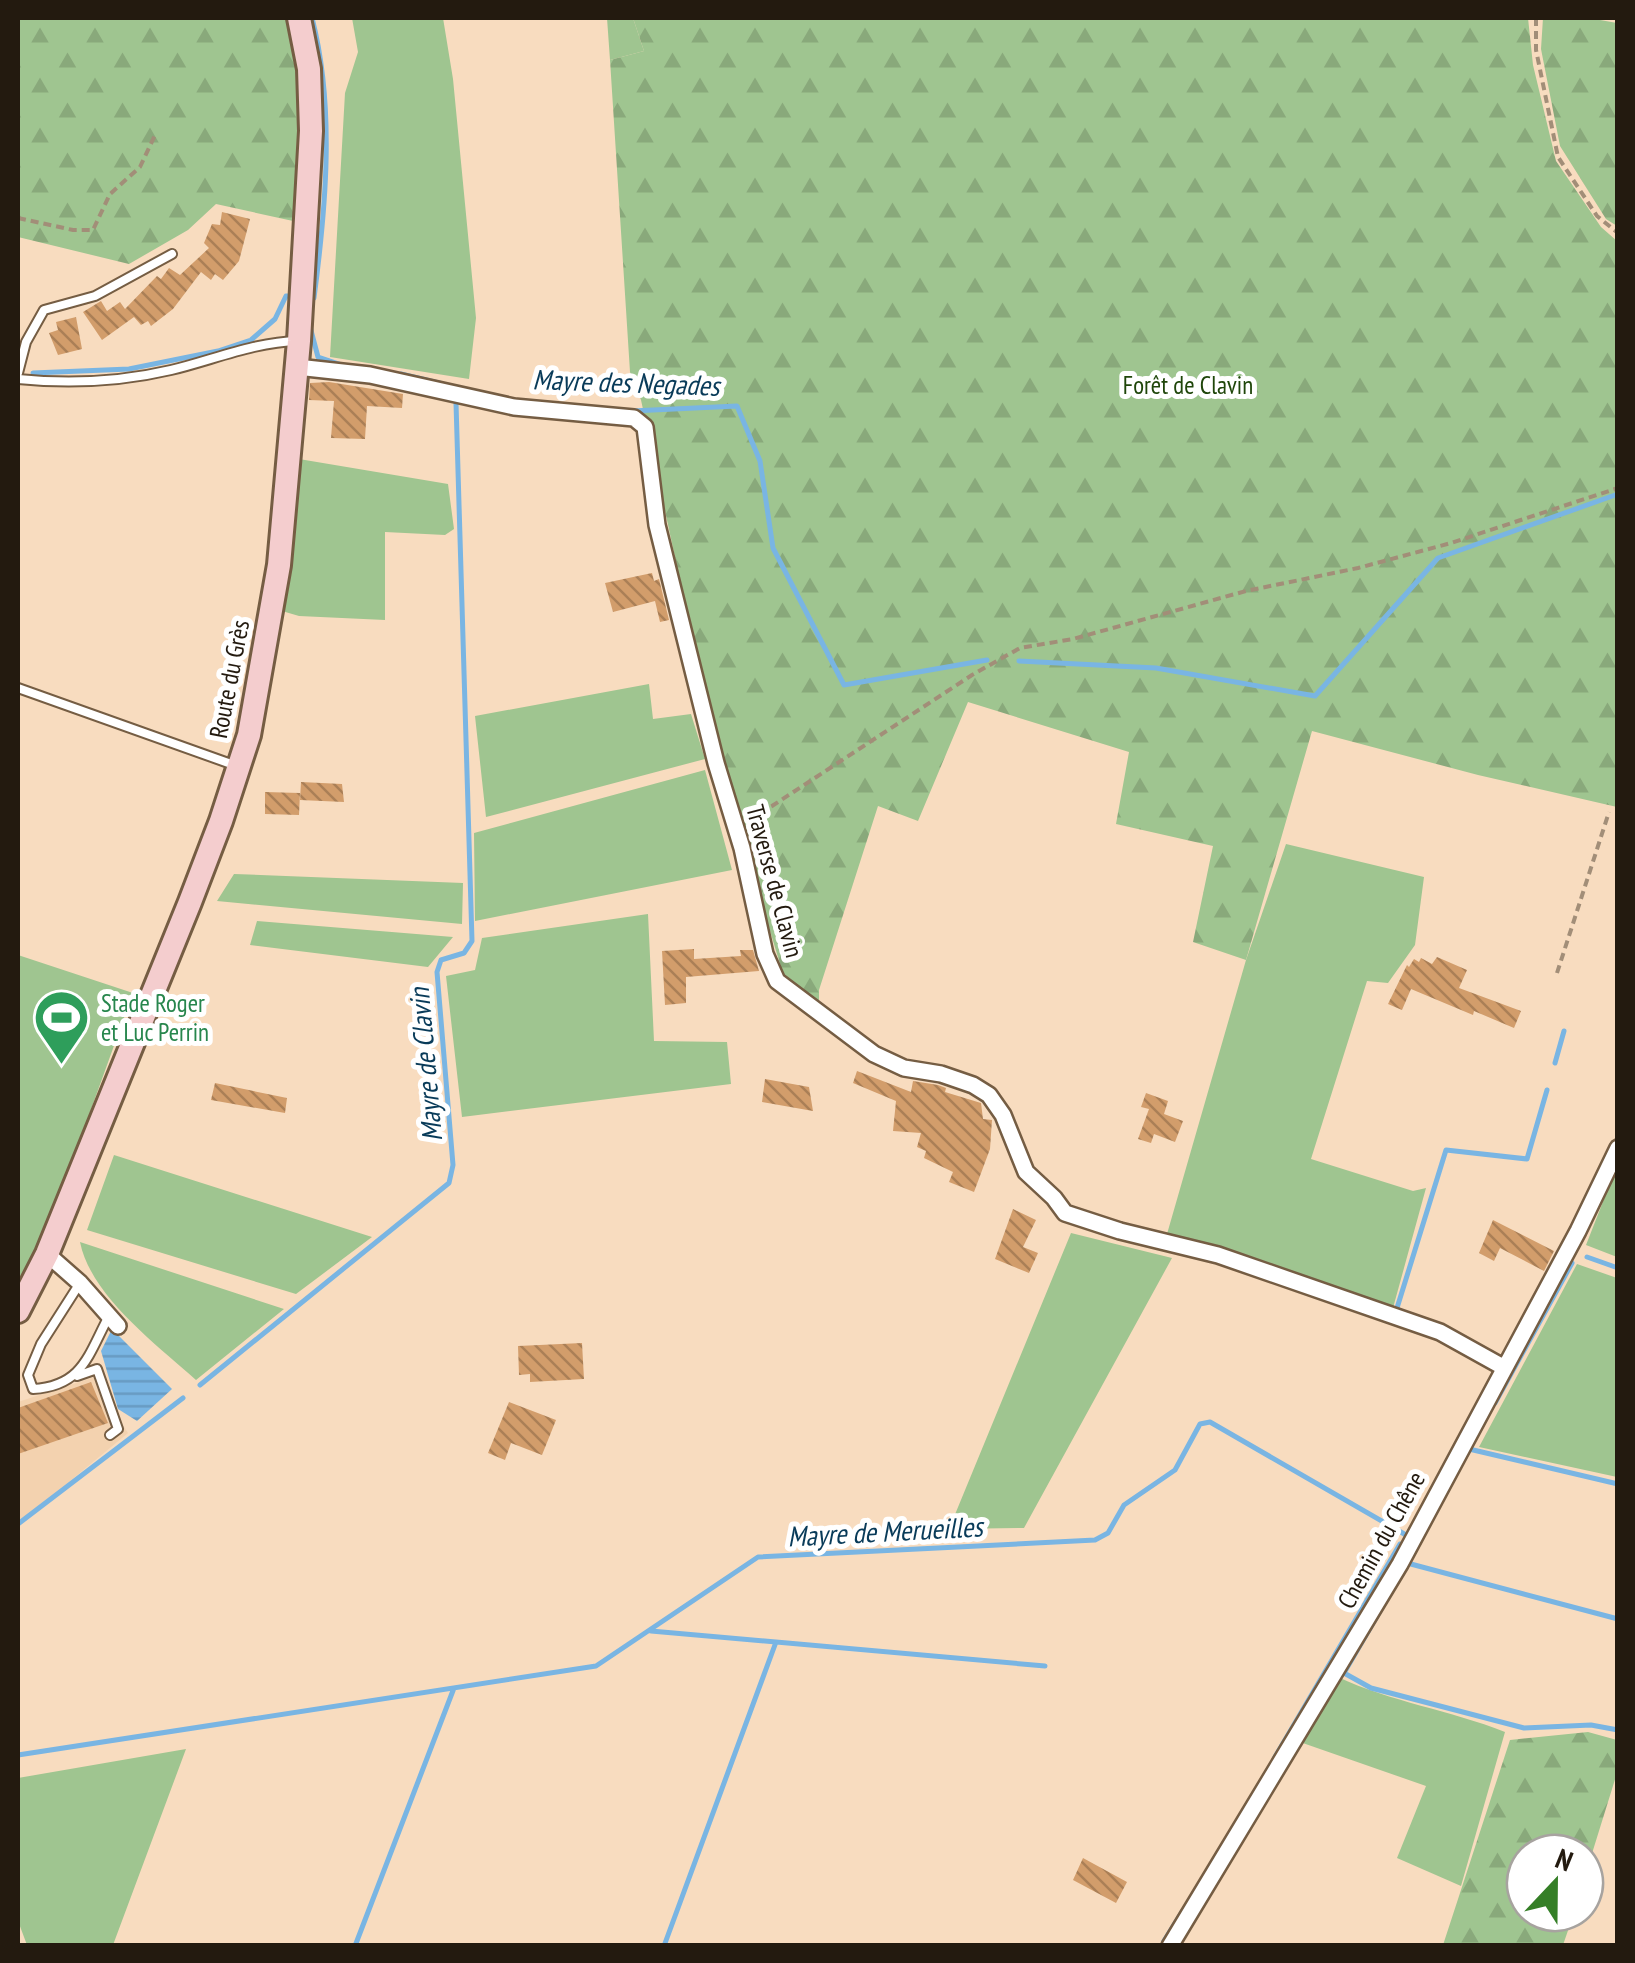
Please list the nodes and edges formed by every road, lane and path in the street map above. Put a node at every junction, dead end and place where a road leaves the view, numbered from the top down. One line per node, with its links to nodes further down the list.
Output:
1 (299, 18): 7 (street, Route du Grès)
2 (1536, 18): 5 (path)
3 (156, 133): 4 (path)
4 (18, 218)
5 (1618, 233)
6 (172, 254): 9 (lane)
7 (300, 340): 8 (street, Route du Grès); 9 (lane)
8 (296, 367): 12 (street, Route du Grès); 14 (street, Traverse de Clavin)
9 (18, 376)
10 (1618, 488): 14 (path)
11 (18, 688): 12 (lane)
12 (238, 767): 17 (street, Route du Grès)
13 (1609, 812): 15 (path)
14 (734, 825): 21 (street, Traverse de Clavin)
15 (1558, 974)
16 (1618, 1148): 21 (street, Chemin du Chêne)
17 (47, 1254): 18 (street); 19 (street, Route du Grès)
18 (80, 1283): 20 (street); 22 (lane)
19 (18, 1311)
20 (114, 1321): 22 (lane)
21 (1503, 1367): 24 (street, Chemin du Chêne)
22 (77, 1376): 23 (lane)
23 (110, 1436)
24 (1170, 1946)

